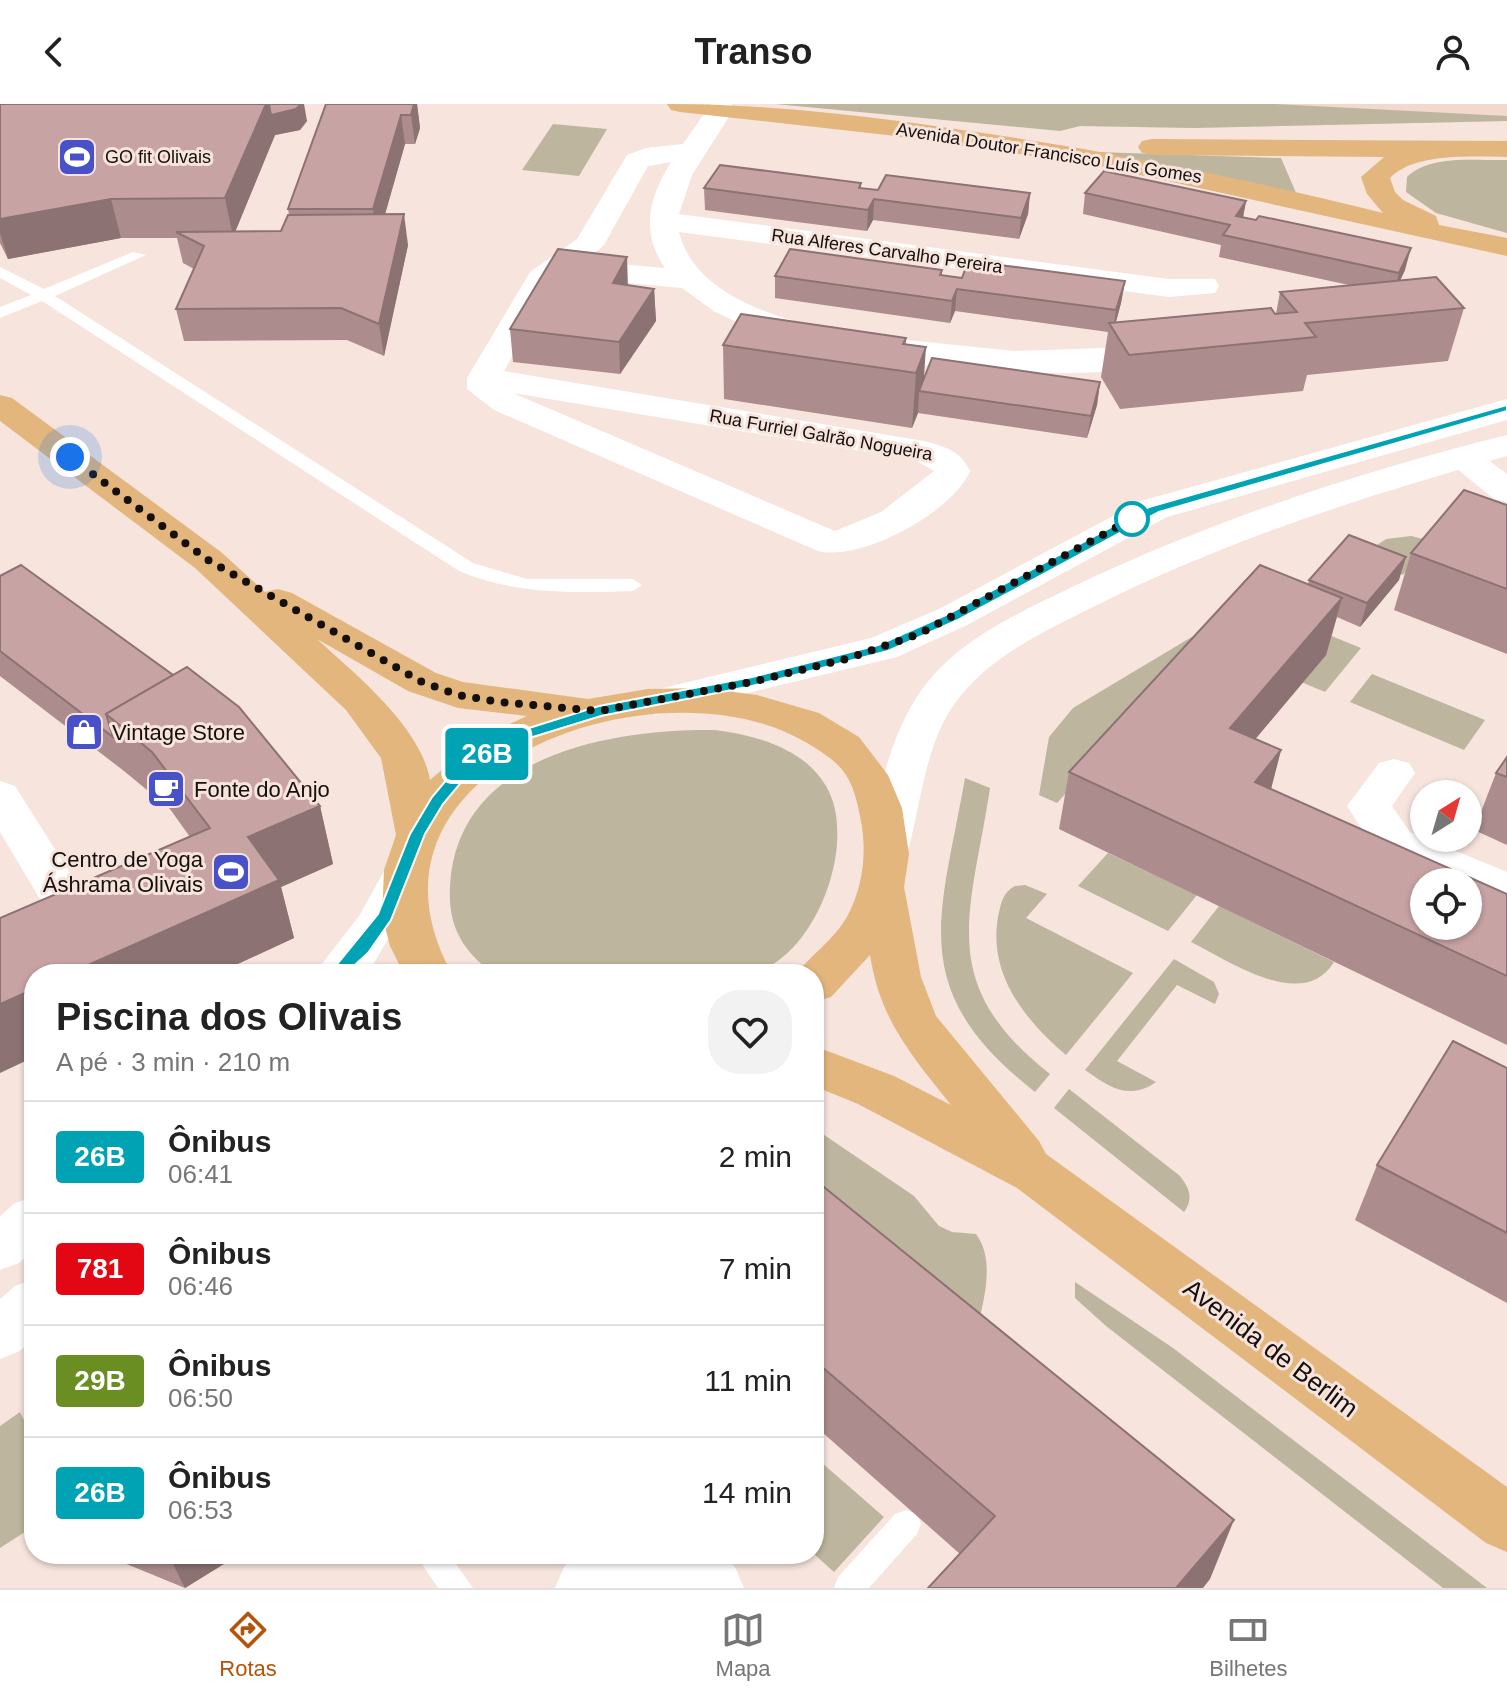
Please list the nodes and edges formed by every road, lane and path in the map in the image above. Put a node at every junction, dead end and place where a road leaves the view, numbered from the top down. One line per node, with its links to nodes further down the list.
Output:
1 (680, 104): 2 (main road, Avenida Doutor Francisco Luís Gomes)
2 (721, 109): 3 (main road, Avenida Doutor Francisco Luís Gomes); 6 (street)
3 (887, 127): 5 (main road); 8 (main road, Avenida Doutor Francisco Luís Gomes)
4 (1507, 149): 5 (main road)
5 (1460, 150): 8 (main road)
6 (693, 151): 7 (street); 11 (street)
7 (664, 221): 13 (street); 14 (street, Rua Alferes Carvalho Pereira)
8 (1470, 237): 9 (main road, Avenida Doutor Francisco Luís Gomes)
9 (1507, 247)
10 (138, 255): 15 (lane)
11 (556, 267): 13 (street); 18 (street)
12 (0, 272): 15 (lane)
13 (688, 279): 17 (street)
14 (1204, 286)
15 (43, 295): 16 (lane); 25 (lane)
16 (0, 313)
17 (1188, 354)
18 (484, 378): 18 (street, Rua Furriel Galrão Nogueira)
19 (0, 405): 24 (main road)
20 (1507, 409): 26 (street)
21 (1507, 445): 22 (street)
22 (1463, 457): 23 (street); 31 (street)
23 (1507, 491)
24 (208, 560): 27 (main road); 30 (main road)
25 (633, 585)
26 (648, 704): 27 (main road, Avenida de Berlim); 31 (main road, Avenida de Berlim)
27 (599, 711): 30 (main road)
28 (1394, 773): 32 (street)
29 (0, 796): 33 (street)
30 (411, 854): 36 (street); 37 (main road)
31 (885, 868): 38 (main road); 40 (main road, Avenida de Berlim)
32 (1507, 890)
33 (66, 904): 34 (street); 35 (street)
34 (115, 935)
35 (68, 956)
36 (348, 964)
37 (421, 964)
38 (824, 975)
39 (824, 1069): 40 (main road, Avenida de Berlim)
40 (1035, 1173): 45 (main road, Avenida de Berlim)
41 (24, 1227): 42 (street)
42 (0, 1247)
43 (24, 1312): 44 (street)
44 (0, 1334)
45 (1507, 1523)
46 (906, 1524): 53 (lane)
47 (438, 1564): 50 (lane)
48 (616, 1564): 51 (street)
49 (684, 1564): 52 (street)
50 (458, 1588)
51 (586, 1588)
52 (713, 1588)
53 (849, 1588)

